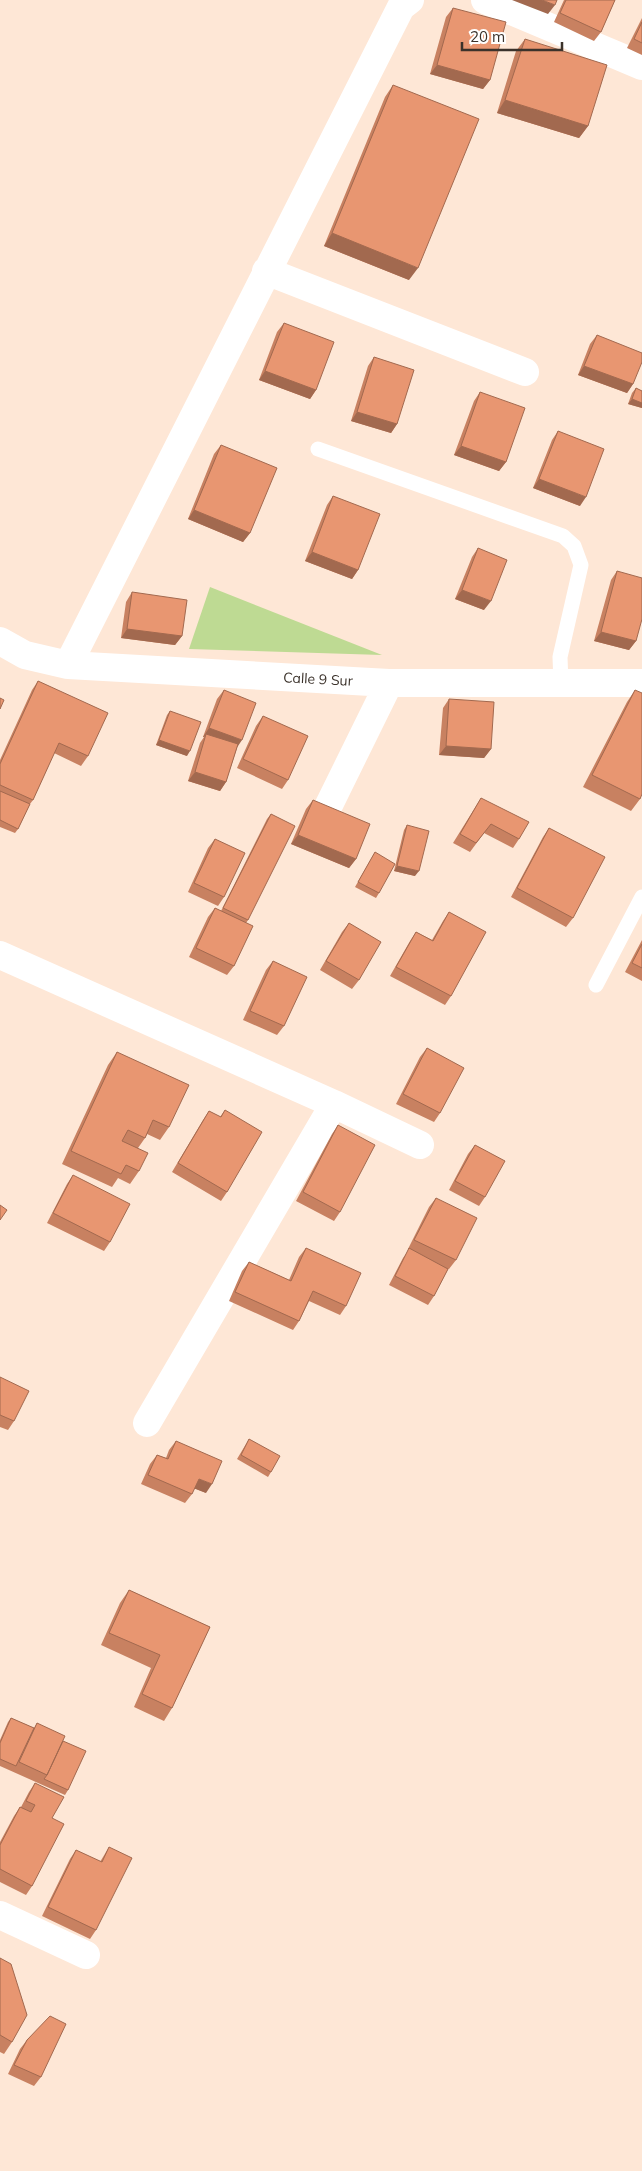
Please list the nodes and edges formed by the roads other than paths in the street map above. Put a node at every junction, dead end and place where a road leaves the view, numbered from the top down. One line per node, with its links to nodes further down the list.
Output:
1 (410, 0): 4 (street)
2 (485, 0): 3 (street)
3 (642, 66)
4 (266, 271): 5 (street); 8 (street)
5 (525, 372)
6 (318, 449): 10 (lane)
7 (0, 641): 8 (street, Calle 9 Sur)
8 (68, 665): 9 (street, Calle 9 Sur)
9 (389, 683): 10 (street, Calle 9 Sur); 12 (street)
10 (561, 684): 11 (street, Calle 9 Sur)
11 (642, 684)
12 (325, 813)
13 (642, 897): 15 (lane)
14 (0, 955): 16 (street)
15 (596, 985)
16 (334, 1104): 17 (street); 18 (street)
17 (420, 1145)
18 (147, 1423)
19 (0, 1915): 20 (street)
20 (86, 1955)

